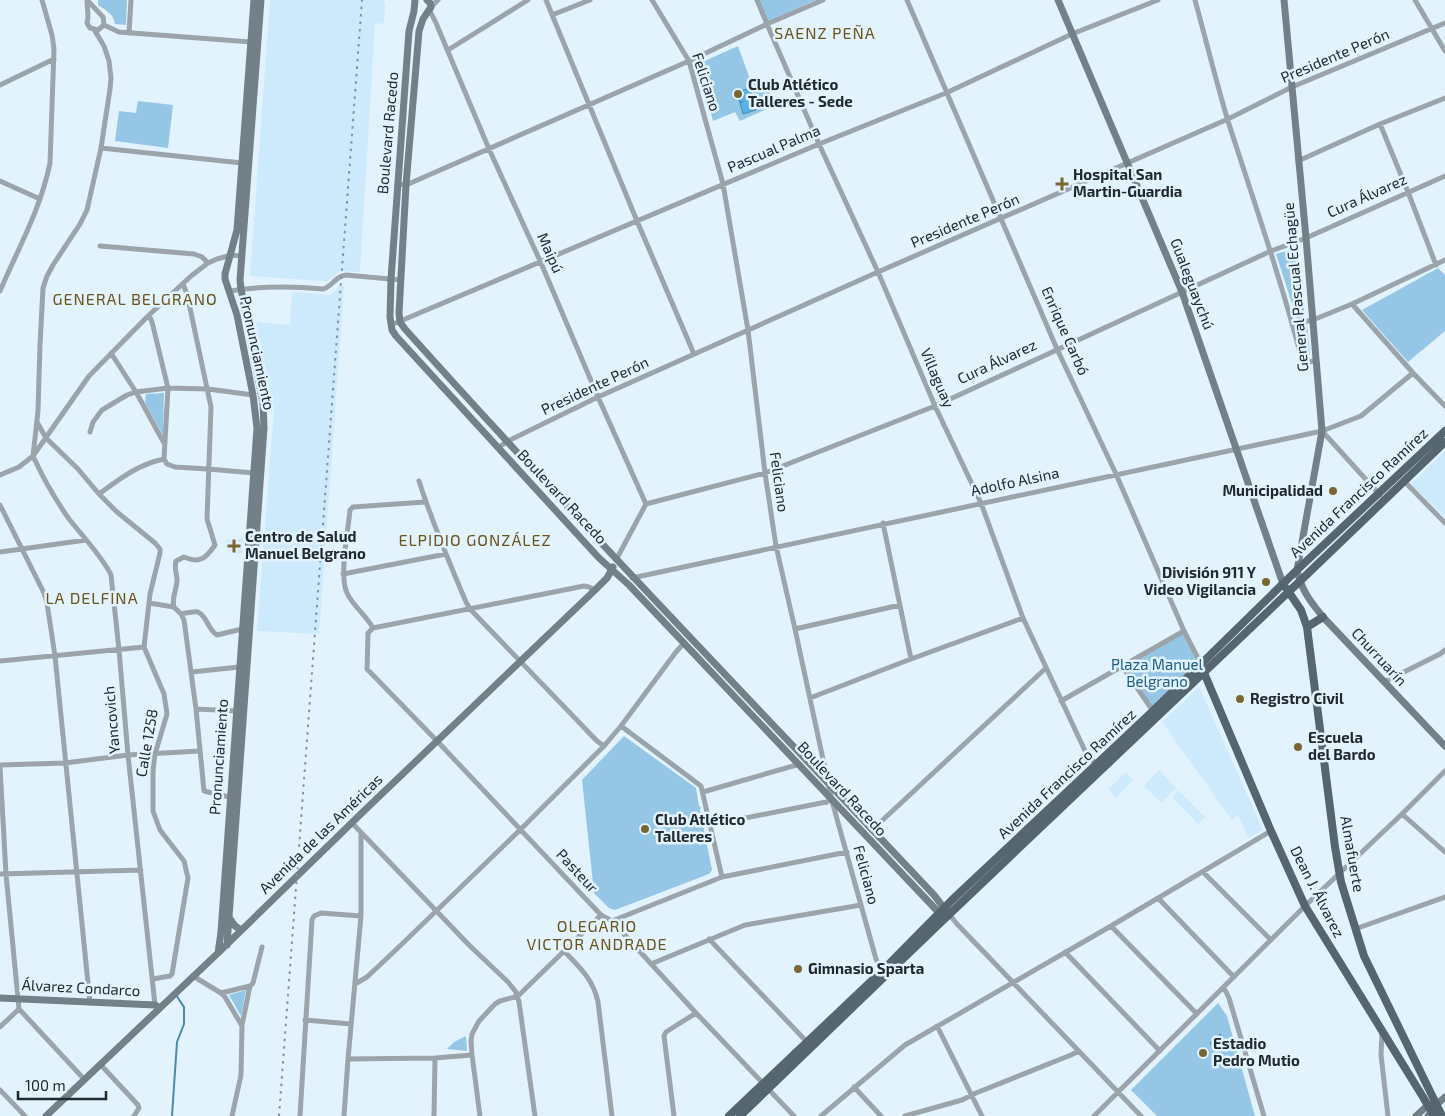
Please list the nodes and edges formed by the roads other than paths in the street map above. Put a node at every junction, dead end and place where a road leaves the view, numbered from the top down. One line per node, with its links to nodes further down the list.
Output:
1 (42, 0): 34 (street)
2 (132, 0): 29 (street)
3 (254, 0): 31 (main road, Pronunciamiento)
4 (261, 0): 62 (main road, Pronunciamiento)
5 (427, 0): 20 (main road)
6 (438, 0): 20 (street)
7 (528, 0): 32 (street)
8 (546, 0): 22 (street)
9 (590, 0): 22 (street)
10 (652, 0): 35 (street, Feliciano)
11 (757, 0): 25 (street, Villaguay)
12 (823, 0): 25 (street)
13 (907, 0): 38 (street, Enrique Carbó)
14 (1058, 0): 30 (main road, Gualeguaychú)
15 (1158, 0): 30 (street, Pascual Palma)
16 (1195, 0): 41 (street)
17 (1284, 0): 37 (main road, General Pascual Echagüe)
18 (1415, 0): 27 (street)
19 (415, 3): 20 (main road); 51 (main road, Boulevard Racedo)
20 (429, 11): 32 (street, Maipú); 53 (main road, Boulevard Racedo)
21 (99, 13): 23 (street); 23 (street); 26 (street)
22 (552, 15): 40 (street)
23 (88, 16): 28 (street)
24 (1445, 23): 27 (street, Presidente Perón)
25 (767, 24): 35 (street); 43 (street, Villaguay)
26 (104, 26): 28 (street); 29 (street)
27 (1432, 28): 33 (street); 37 (street, Presidente Perón)
28 (95, 31): 44 (street)
29 (129, 33): 31 (street)
30 (1072, 34): 38 (street, Pascual Palma); 47 (main road, Gualeguaychú)
31 (251, 42): 48 (main road, Pronunciamiento)
32 (448, 50): 45 (street, Maipú)
33 (1445, 51)
34 (54, 59): 36 (street); 55 (street)
35 (689, 61): 40 (street); 52 (street, Feliciano)
36 (0, 85)
37 (1292, 87): 41 (street, Presidente Perón); 46 (main road, General Pascual Echagüe)
38 (946, 93): 43 (street, Pascual Palma); 56 (street, Enrique Carbó)
39 (1445, 98): 42 (street)
40 (589, 104): 45 (street); 57 (street)
41 (1228, 119): 47 (street, Presidente Perón); 60 (street)
42 (1380, 124): 46 (street); 54 (street)
43 (819, 144): 52 (street, Pascual Palma); 66 (street, Villaguay)
44 (101, 148): 48 (street); 93 (street)
45 (489, 149): 53 (street); 63 (street, Maipú)
46 (1298, 161): 58 (main road, General Pascual Echagüe)
47 (1127, 163): 56 (street, Presidente Perón); 73 (main road, Gualeguaychú)
48 (242, 164): 61 (main road, Pronunciamiento)
49 (1445, 176): 54 (street, Cura Álvarez)
50 (0, 181): 55 (street)
51 (397, 184): 53 (street); 67 (main road, Boulevard Racedo)
52 (723, 184): 57 (street, Pascual Palma); 80 (street, Feliciano)
53 (406, 185): 68 (main road, Boulevard Racedo)
54 (1408, 192): 58 (street, Cura Álvarez); 64 (street)
55 (40, 198): 71 (street)
56 (1001, 219): 66 (street, Presidente Perón); 81 (street, Enrique Carbó)
57 (636, 221): 63 (street, Pascual Palma); 83 (street)
58 (1306, 238): 60 (street, Cura Álvarez); 76 (main road, General Pascual Echagüe)
59 (100, 246): 65 (street)
60 (1271, 251): 73 (street, Cura Álvarez); 78 (street)
61 (231, 255): 62 (street); 65 (street); 72 (main road, Pronunciamiento)
62 (241, 256): 70 (main road, Pronunciamiento)
63 (541, 263): 77 (street, Pascual Palma); 90 (street, Maipú)
64 (1442, 263): 74 (street)
65 (208, 264): 69 (street)
66 (878, 272): 80 (street, Presidente Perón); 91 (street, Villaguay)
67 (391, 280): 68 (street); 70 (street); 79 (main road, Boulevard Racedo)
68 (400, 280): 77 (main road, Boulevard Racedo)
69 (183, 284): 75 (street); 87 (street)
70 (240, 289): 72 (street); 204 (main road, Pronunciamiento)
71 (0, 291)
72 (230, 291): 89 (main road, Pronunciamiento)
73 (1182, 292): 81 (street, Cura Álvarez); 102 (main road, Gualeguaychú)
74 (1352, 304): 76 (street); 85 (street)
75 (149, 315): 82 (street); 86 (street)
76 (1313, 320): 78 (street); 84 (main road, General Pascual Echagüe)
77 (400, 322): 79 (street, Pascual Palma); 98 (main road, Boulevard Racedo)
78 (1293, 324): 84 (street)
79 (390, 325): 101 (main road, Boulevard Racedo)
80 (748, 330): 83 (street, Presidente Perón); 107 (street, Feliciano)
81 (1057, 349): 91 (street, Cura Álvarez); 108 (street, Enrique Carbó)
82 (111, 353): 88 (street); 97 (street)
83 (694, 354): 90 (street, Presidente Perón)
84 (1316, 360): 94 (main road, General Pascual Echagüe)
85 (1413, 372): 92 (street); 94 (street, Adolfo Alsina)
86 (168, 388): 87 (street); 88 (street); 100 (street)
87 (208, 389): 89 (street); 105 (street)
88 (136, 392): 96 (street); 100 (street)
89 (253, 395): 106 (main road, Pronunciamiento)
90 (598, 397): 98 (street, Presidente Perón); 116 (street, Maipú)
91 (935, 406): 107 (street, Cura Álvarez); 115 (street, Villaguay)
92 (1445, 406)
93 (37, 422): 97 (street, Calle 1258); 103 (street)
94 (1322, 431): 102 (street, Adolfo Alsina); 113 (street); 127 (main road, General Pascual Echagüe)
95 (1445, 431): 113 (main road, Avenida Francisco Ramírez)
96 (90, 432)
97 (46, 438): 103 (street); 112 (street, Calle 1258)
98 (506, 442): 101 (street, Presidente Perón); 125 (main road, Boulevard Racedo)
99 (1445, 442): 111 (main road, Avenida Francisco Ramírez)
100 (165, 445): 104 (street)
101 (498, 448): 126 (main road, Boulevard Racedo)
102 (1237, 450): 108 (street, Adolfo Alsina); 133 (main road, Gualeguaychú)
103 (33, 456): 109 (street); 120 (street, Yancovich)
104 (166, 461): 105 (street); 112 (street)
105 (208, 469): 106 (street); 137 (street)
106 (254, 473): 144 (main road, Pronunciamiento)
107 (765, 473): 116 (street, Cura Álvarez); 121 (street, Feliciano)
108 (1116, 474): 115 (street, Adolfo Alsina); 146 (street, Enrique Carbó)
109 (0, 475)
110 (418, 481): 114 (street)
111 (1404, 481): 113 (main road, Avenida Francisco Ramírez); 118 (street)
112 (99, 494): 135 (street, Calle 1258)
113 (1382, 497): 127 (main road, Avenida Francisco Ramírez); 132 (main road, Avenida Francisco Ramírez)
114 (425, 502): 124 (street); 128 (street)
115 (981, 503): 119 (street, Adolfo Alsina); 141 (street, Villaguay)
116 (646, 504): 125 (street)
117 (0, 505): 122 (street)
118 (1445, 523)
119 (883, 524): 121 (street, Adolfo Alsina); 136 (street)
120 (86, 540): 122 (street); 149 (street, Yancovich)
121 (776, 546): 130 (street, Adolfo Alsina); 145 (street, Feliciano)
122 (23, 549): 123 (street); 151 (street)
123 (0, 552)
124 (446, 554): 128 (street); 138 (street)
125 (616, 560): 126 (main road); 130 (main road, Boulevard Racedo)
126 (611, 569): 129 (main road, Avenida de las Américas); 131 (main road, Boulevard Racedo)
127 (1297, 570): 132 (main road, General Pascual Echagüe); 133 (main road, Avenida Francisco Ramírez)
128 (343, 574): 143 (street)
129 (607, 578): 131 (main road, Adolfo Alsina); 134 (main road, Avenida de las Américas)
130 (632, 578): 131 (main road, Adolfo Alsina); 178 (main road, Boulevard Racedo)
131 (623, 579): 147 (main road, Boulevard Racedo)
132 (1299, 582): 133 (main road, Avenida Francisco Ramírez); 140 (main road, Churruarín)
133 (1286, 588): 142 (main road, Almafuerte); 158 (main road, Avenida Francisco Ramírez)
134 (595, 590): 138 (street); 154 (main road, Avenida de las Américas)
135 (149, 603): 137 (street); 148 (street, Calle 1258)
136 (900, 605): 145 (street); 152 (street)
137 (174, 607): 139 (street)
138 (470, 609): 143 (street); 154 (street)
139 (181, 614): 144 (street); 159 (street)
140 (1323, 617): 142 (main road); 160 (main road, Churruarín)
141 (1023, 618): 152 (street); 157 (street, Villaguay)
142 (1307, 627): 194 (main road, Almafuerte)
143 (373, 628): 167 (street, Pasteur)
144 (242, 629): 156 (main road, Pronunciamiento)
145 (795, 629): 161 (street, Feliciano)
146 (1184, 631): 155 (street); 158 (street, Enrique Carbó)
147 (684, 643): 166 (street); 174 (main road, Boulevard Racedo)
148 (144, 647): 149 (street); 171 (street, Calle 1258)
149 (119, 650): 151 (street); 172 (street, Yancovich)
150 (1445, 650): 160 (street)
151 (55, 656): 153 (street); 173 (street)
152 (911, 659): 161 (street)
153 (0, 660)
154 (521, 662): 167 (main road, Avenida de las Américas); 168 (street)
155 (1122, 666): 162 (street); 165 (street)
156 (239, 667): 159 (street); 164 (main road, Pronunciamiento)
157 (1046, 668): 162 (street, Villaguay); 186 (street)
158 (1202, 668): 165 (main road, Avenida Francisco Ramírez); 187 (main road, Dean J. Álvarez); 202 (main road, Avenida Francisco Ramírez)
159 (192, 672): 163 (street)
160 (1384, 682): 169 (main road, Churruarín)
161 (810, 698): 178 (street, Feliciano)
162 (1062, 701): 175 (street, Villaguay)
163 (196, 709): 164 (street); 170 (street)
164 (236, 711): 180 (main road, Pronunciamiento)
165 (1153, 711): 175 (main road, Avenida Francisco Ramírez)
166 (621, 726): 168 (street); 179 (street)
167 (438, 742): 183 (main road, Avenida de las Américas); 185 (street, Pasteur)
168 (604, 746): 185 (street)
169 (1445, 746)
170 (200, 751): 171 (street); 180 (street)
171 (155, 754): 172 (street); 221 (street, Calle 1258)
172 (128, 755): 173 (street); 191 (street, Yancovich)
173 (66, 763): 176 (street); 192 (street)
174 (800, 764): 179 (street); 181 (main road, Boulevard Racedo)
175 (1096, 764): 202 (main road, Avenida Francisco Ramírez)
176 (0, 766): 195 (street)
177 (1445, 771): 182 (street)
178 (829, 785): 181 (street, Feliciano); 186 (main road, Boulevard Racedo)
179 (703, 792): 184 (street)
180 (229, 797): 216 (main road, Pronunciamiento)
181 (832, 798): 184 (street); 189 (street, Feliciano); 202 (main road, Boulevard Racedo)
182 (1402, 814): 190 (street); 194 (street)
183 (352, 823): 188 (street); 209 (main road, Avenida de las Américas)
184 (710, 825): 196 (street)
185 (521, 829): 201 (street); 203 (street, Pasteur)
186 (872, 830): 202 (main road, Boulevard Racedo)
187 (1271, 831): 193 (street); 200 (main road, Dean J. Álvarez)
188 (361, 833): 201 (street); 205 (street)
189 (847, 852): 196 (street); 199 (street, Feliciano)
190 (1445, 852)
191 (141, 870): 192 (street); 221 (street, Yancovich)
192 (76, 872): 195 (street); 230 (street)
193 (1203, 872): 197 (street); 211 (street)
194 (1339, 873): 200 (street); 208 (main road, Almafuerte)
195 (3, 874): 229 (street)
196 (722, 877): 206 (street)
197 (1158, 898): 207 (street); 220 (street)
198 (1445, 898): 208 (street)
199 (861, 905): 210 (street); 218 (street, Feliciano)
200 (1305, 906): 211 (street); 240 (main road, Dean J. Álvarez)
201 (436, 911): 223 (street); 227 (street)
202 (945, 914): 218 (main road, Avenida Francisco Ramírez); 222 (street); 249 (main road, Avenida Francisco Ramírez)
203 (601, 915): 206 (street, Pasteur); 214 (street)
204 (228, 916): 209 (main road); 212 (main road, Pronunciamiento)
205 (361, 916): 223 (street); 235 (street)
206 (612, 921): 217 (street, Pasteur)
207 (1111, 926): 215 (street); 234 (street)
208 (1355, 929): 255 (main road, Almafuerte)
209 (241, 930): 212 (main road, Avenida de las Américas)
210 (709, 939): 217 (street); 241 (street)
211 (1271, 940): 220 (street)
212 (227, 944): 216 (main road, Avenida de las Américas)
213 (262, 947): 224 (street)
214 (564, 951): 227 (street); 265 (street)
215 (1065, 952): 222 (street); 243 (street)
216 (218, 953): 219 (main road, Avenida de las Américas)
217 (651, 964): 233 (street, Pasteur)
218 (882, 971): 241 (main road, Avenida Francisco Ramírez)
219 (194, 976): 226 (street); 231 (main road, Avenida de las Américas)
220 (1234, 977): 225 (street)
221 (152, 979): 231 (street, Yancovich)
222 (1013, 982): 239 (street); 242 (street)
223 (355, 984): 236 (street)
224 (250, 986): 226 (street); 238 (street)
225 (1224, 988): 234 (street); 276 (street)
226 (221, 993): 238 (street)
227 (518, 996): 244 (street); 264 (street)
228 (0, 998): 229 (main road, Álvarez Condarco)
229 (17, 999): 230 (main road, Álvarez Condarco); 232 (street)
230 (90, 1003): 231 (main road, Álvarez Condarco)
231 (157, 1007): 247 (main road, Avenida de las Américas)
232 (19, 1009): 237 (street); 248 (street)
233 (696, 1013): 249 (street, Pasteur); 266 (street)
234 (1197, 1014): 243 (street)
235 (305, 1020): 236 (street); 260 (street)
236 (351, 1024): 246 (street)
237 (0, 1026)
238 (242, 1026): 259 (street)
239 (937, 1026): 250 (street); 253 (street)
240 (1382, 1030): 255 (main road, Dean J. Álvarez); 277 (street)
241 (807, 1042): 249 (main road, Avenida Francisco Ramírez)
242 (1079, 1051): 252 (street); 253 (street)
243 (1160, 1051): 252 (street)
244 (472, 1055): 245 (street); 263 (street)
245 (435, 1058): 246 (street); 262 (street)
246 (348, 1059): 261 (street)
247 (100, 1064): 248 (main road, Avenida de las Américas); 258 (street)
248 (84, 1079): 257 (main road, Avenida de las Américas)
249 (765, 1087): 267 (main road, Avenida Francisco Ramírez); 268 (main road, Avenida Francisco Ramírez); 269 (street, Pasteur)
250 (854, 1087): 270 (street); 271 (street)
251 (0, 1090): 256 (street)
252 (1118, 1092): 274 (street); 275 (street)
253 (971, 1096): 272 (street); 273 (street)
254 (1445, 1097): 255 (main road)
255 (1432, 1111): 278 (main road); 279 (main road, Almafuerte)
256 (25, 1116)
257 (46, 1116)
258 (134, 1116)
259 (232, 1116)
260 (300, 1116)
261 (344, 1116)
262 (434, 1116)
263 (480, 1116)
264 (534, 1116)
265 (612, 1116)
266 (674, 1116)
267 (729, 1116)
268 (740, 1116)
269 (794, 1116)
270 (820, 1116)
271 (881, 1116)
272 (905, 1116)
273 (982, 1116)
274 (1094, 1116)
275 (1141, 1116)
276 (1264, 1116)
277 (1388, 1116)
278 (1416, 1116)
279 (1442, 1116)

